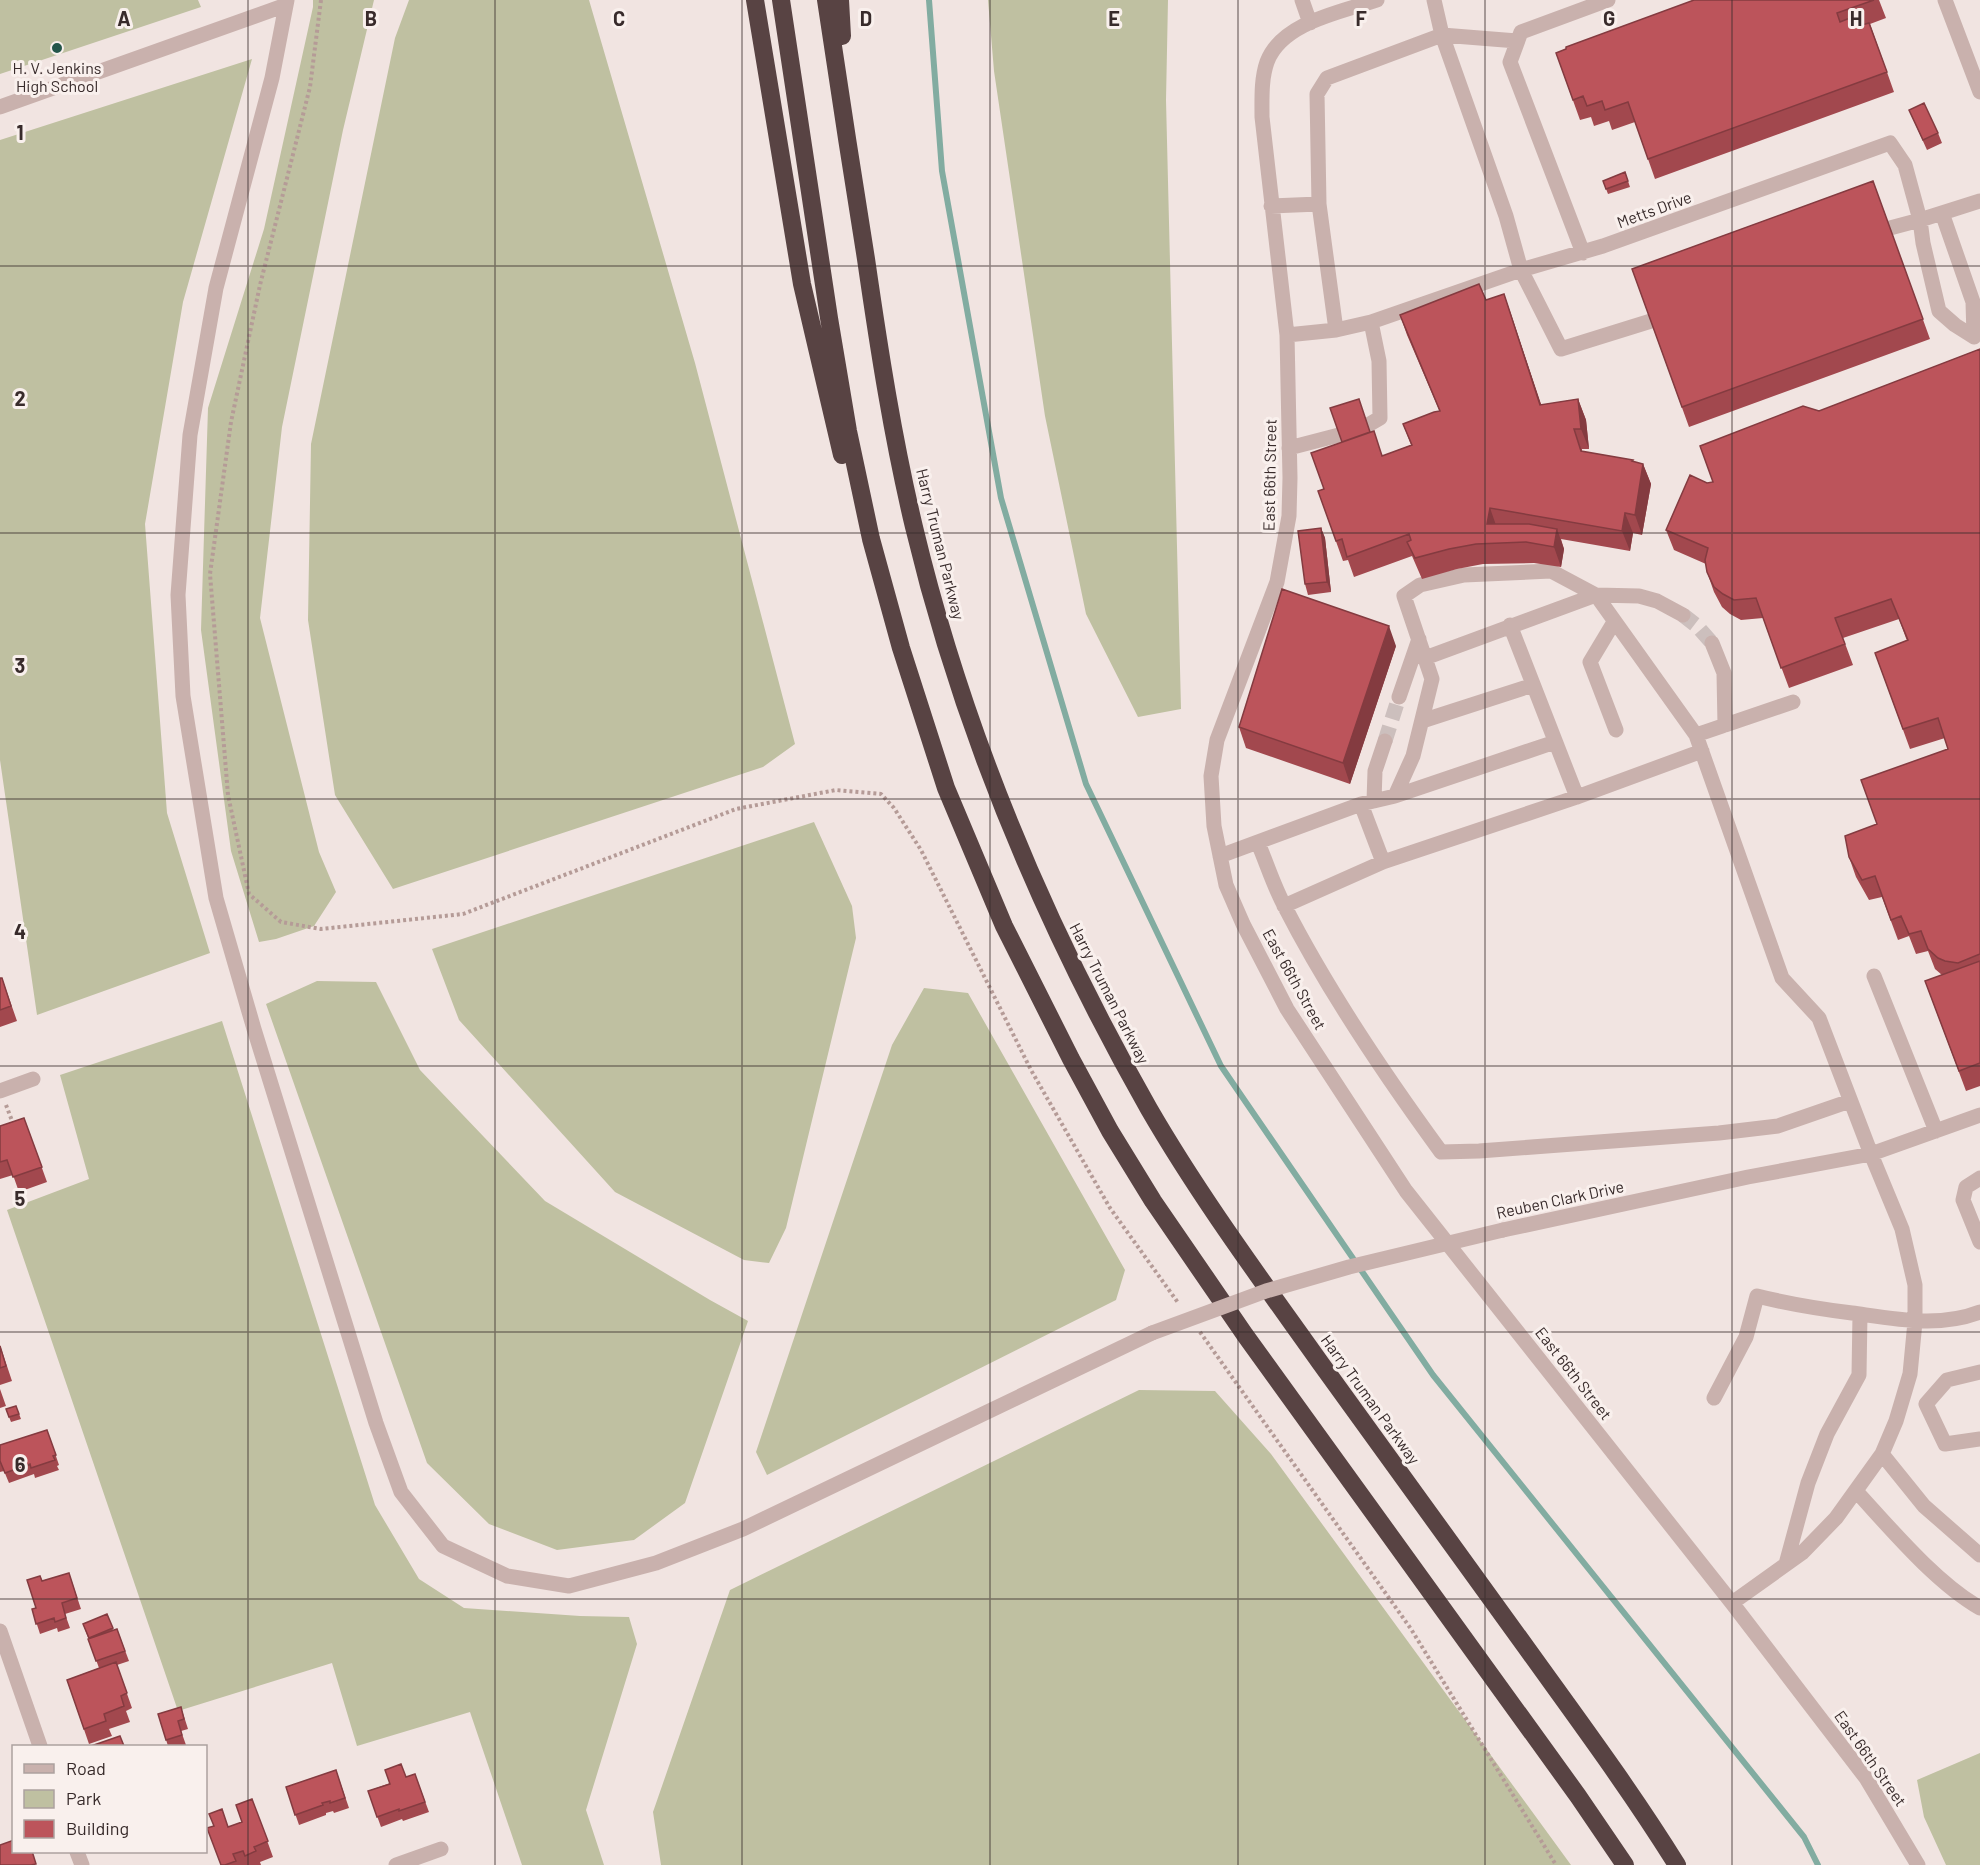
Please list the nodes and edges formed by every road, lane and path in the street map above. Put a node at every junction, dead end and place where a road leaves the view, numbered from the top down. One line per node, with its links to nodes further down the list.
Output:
1 (321, 0): 68 (path)
2 (755, 0): 39 (highway)
3 (781, 0): 39 (highway)
4 (826, 0): 17 (highway, Harry Truman Parkway)
5 (840, 0): 17 (highway)
6 (1302, 0): 12 (street)
7 (1377, 0): 12 (street, East 66th Street)
8 (1434, 0): 13 (street)
9 (1608, 0): 14 (street)
10 (1945, 0): 15 (street)
11 (287, 2): 16 (street); 65 (street, Reuben Clark Drive, bridge)
12 (1310, 23): 20 (street, East 66th Street)
13 (1442, 35): 14 (street); 19 (street); 25 (street)
14 (1517, 41): 24 (street)
15 (1980, 92)
16 (0, 107)
17 (848, 146): 88 (highway, Harry Truman Parkway)
18 (1980, 201): 21 (street)
19 (1319, 204): 20 (street); 28 (street)
20 (1271, 206): 29 (street, East 66th Street)
21 (1942, 213): 22 (street); 22 (street)
22 (1920, 220): 23 (street); 24 (street, Metts Drive)
23 (1890, 228)
24 (1583, 253): 25 (street, Metts Drive)
25 (1521, 270): 26 (street); 27 (street, Metts Drive)
26 (1651, 321)
27 (1371, 322): 28 (street, Metts Drive); 30 (street)
28 (1336, 330): 29 (street, Metts Drive)
29 (1287, 335): 32 (street, East 66th Street)
30 (1368, 425)
31 (1339, 435): 32 (street)
32 (1289, 448): 55 (street, East 66th Street)
33 (1596, 595): 34 (street); 35 (street); 36 (street); 37 (street)
34 (1683, 615)
35 (1614, 622): 46 (street); 47 (street)
36 (1510, 625): 40 (street); 41 (street)
37 (1419, 639): 40 (street); 42 (street)
38 (1712, 643): 45 (street)
39 (901, 648): 87 (highway)
40 (1425, 658): 44 (street)
41 (1533, 685): 44 (street); 49 (street)
42 (1399, 697)
43 (1793, 702): 45 (street)
44 (1422, 721): 51 (street)
45 (1725, 725): 47 (street)
46 (1616, 730)
47 (1696, 735): 50 (street)
48 (1385, 741): 53 (street)
49 (1555, 742): 51 (street); 52 (street)
50 (1701, 751): 52 (street); 61 (street)
51 (1395, 796): 53 (street)
52 (1577, 797): 56 (street)
53 (1367, 802): 54 (street); 56 (street)
54 (1258, 843): 55 (street); 57 (street)
55 (1220, 856): 80 (street, East 66th Street)
56 (1383, 862): 57 (street)
57 (1284, 906): 61 (street)
58 (1874, 976): 64 (street)
59 (33, 1079): 60 (street)
60 (0, 1091): 63 (path)
61 (1850, 1101): 65 (street)
62 (1980, 1115): 64 (street, Reuben Clark Drive)
63 (15, 1128)
64 (1936, 1131): 65 (street, Reuben Clark Drive)
65 (1871, 1154): 71 (street)
66 (1980, 1178): 67 (street)
67 (1980, 1242)
68 (1184, 1311)
69 (1980, 1312): 71 (street)
70 (1860, 1314): 71 (street); 74 (street); 79 (street)
71 (1915, 1322): 76 (street)
72 (1198, 1330): 86 (path)
73 (1980, 1372): 75 (street)
74 (1714, 1398)
75 (1980, 1439)
76 (1882, 1454): 77 (street); 78 (street)
77 (1856, 1491): 79 (street); 81 (street)
78 (1980, 1555)
79 (1786, 1564): 80 (street)
80 (1732, 1602): 89 (street, East 66th Street)
81 (1980, 1608)
82 (0, 1631): 83 (street)
83 (40, 1745)
84 (441, 1849): 85 (street)
85 (396, 1865)
86 (1556, 1865)
87 (1624, 1865)
88 (1677, 1865)
89 (1918, 1865)

